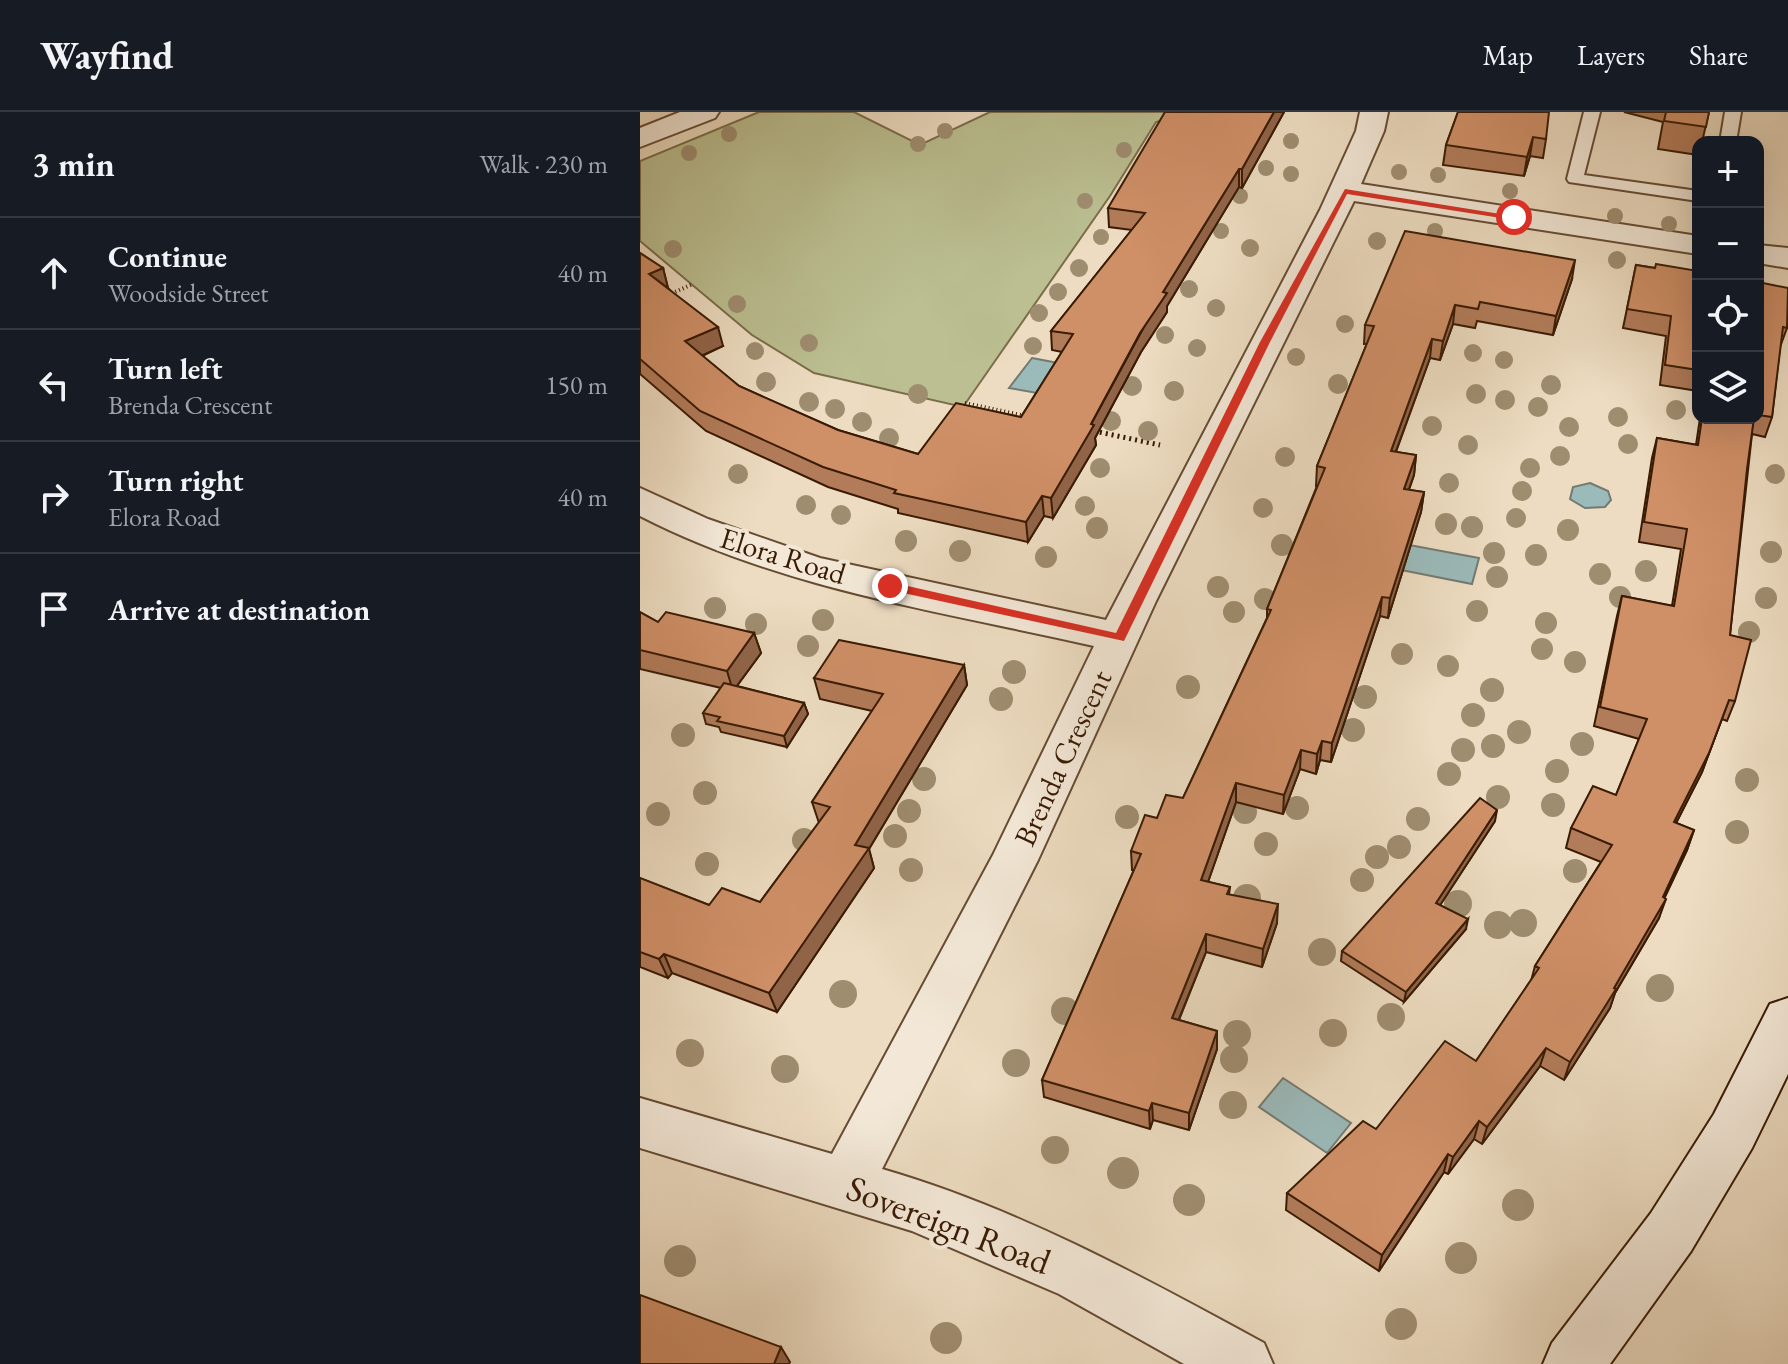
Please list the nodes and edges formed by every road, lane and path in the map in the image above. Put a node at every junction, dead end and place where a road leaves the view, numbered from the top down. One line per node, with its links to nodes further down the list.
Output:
1 (705, 112): 6 (street)
2 (1374, 112): 7 (street, Brenda Crescent)
3 (1592, 112): 8 (lane)
4 (1733, 112): 5 (lane)
5 (1729, 136)
6 (640, 138)
7 (1345, 191): 9 (street); 19 (street, Brenda Crescent)
8 (1692, 195)
9 (1692, 244)
10 (1764, 255): 11 (street)
11 (1788, 258)
12 (693, 284): 13 (path)
13 (666, 295)
14 (965, 403): 15 (path)
15 (1040, 419)
16 (1085, 429): 17 (path)
17 (1160, 445)
18 (640, 500): 19 (street, Elora Road)
19 (1120, 638): 22 (street, Brenda Crescent)
20 (1788, 1020): 24 (street)
21 (640, 1123): 22 (street, Sovereign Road)
22 (845, 1184): 23 (street, Sovereign Road)
23 (1243, 1364)
24 (1573, 1364)

